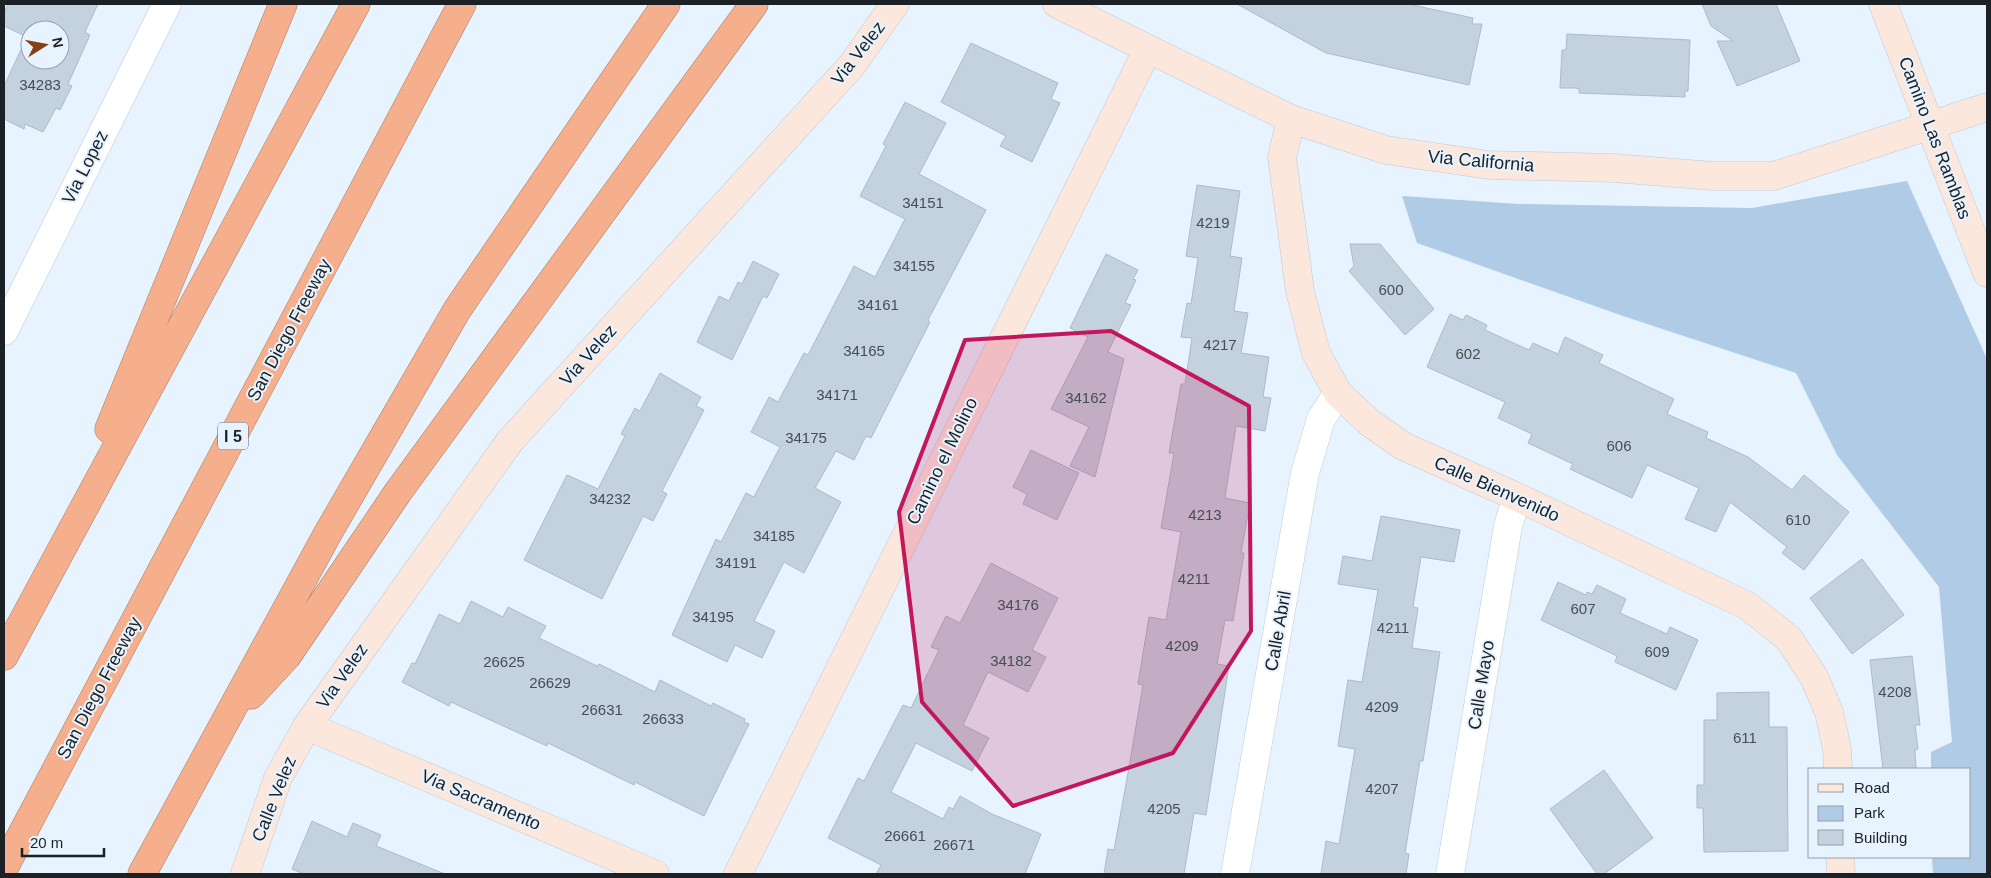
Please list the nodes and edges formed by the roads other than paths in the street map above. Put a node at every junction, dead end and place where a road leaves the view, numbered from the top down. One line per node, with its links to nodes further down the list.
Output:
1 (167, 4): 15 (street, Via Lopez)
2 (283, 4): 18 (highway)
3 (356, 4): 18 (highway)
4 (462, 4): 24 (highway, San Diego Freeway / I 5)
5 (666, 4): 21 (highway)
6 (754, 4): 21 (highway)
7 (895, 4): 20 (street, Via Velez)
8 (1056, 4): 10 (street, Via California)
9 (1883, 4): 13 (street, Camino Las Ramblas)
10 (1148, 49): 12 (street, Via California); 28 (street, Camino el Molino)
11 (1987, 107): 13 (street, Via California)
12 (1291, 119): 13 (street, Via California); 16 (street, Calle Bienvenido)
13 (1930, 126): 14 (street, Camino Las Ramblas)
14 (1987, 273)
15 (4, 331)
16 (1338, 393): 17 (street, Calle Bienvenido); 29 (street, Calle Abril)
17 (1517, 497): 22 (street, Calle Bienvenido); 30 (street, Calle Mayo)
18 (53, 564): 19 (highway)
19 (4, 656)
20 (306, 726): 26 (street, Calle Velez); 27 (street, Via Sacramento)
21 (220, 730): 25 (highway)
22 (1838, 768)
23 (1840, 858): 31 (street)
24 (4, 868)
25 (142, 874)
26 (244, 874)
27 (655, 874)
28 (738, 874)
29 (1235, 874)
30 (1450, 874)
31 (1841, 874)

